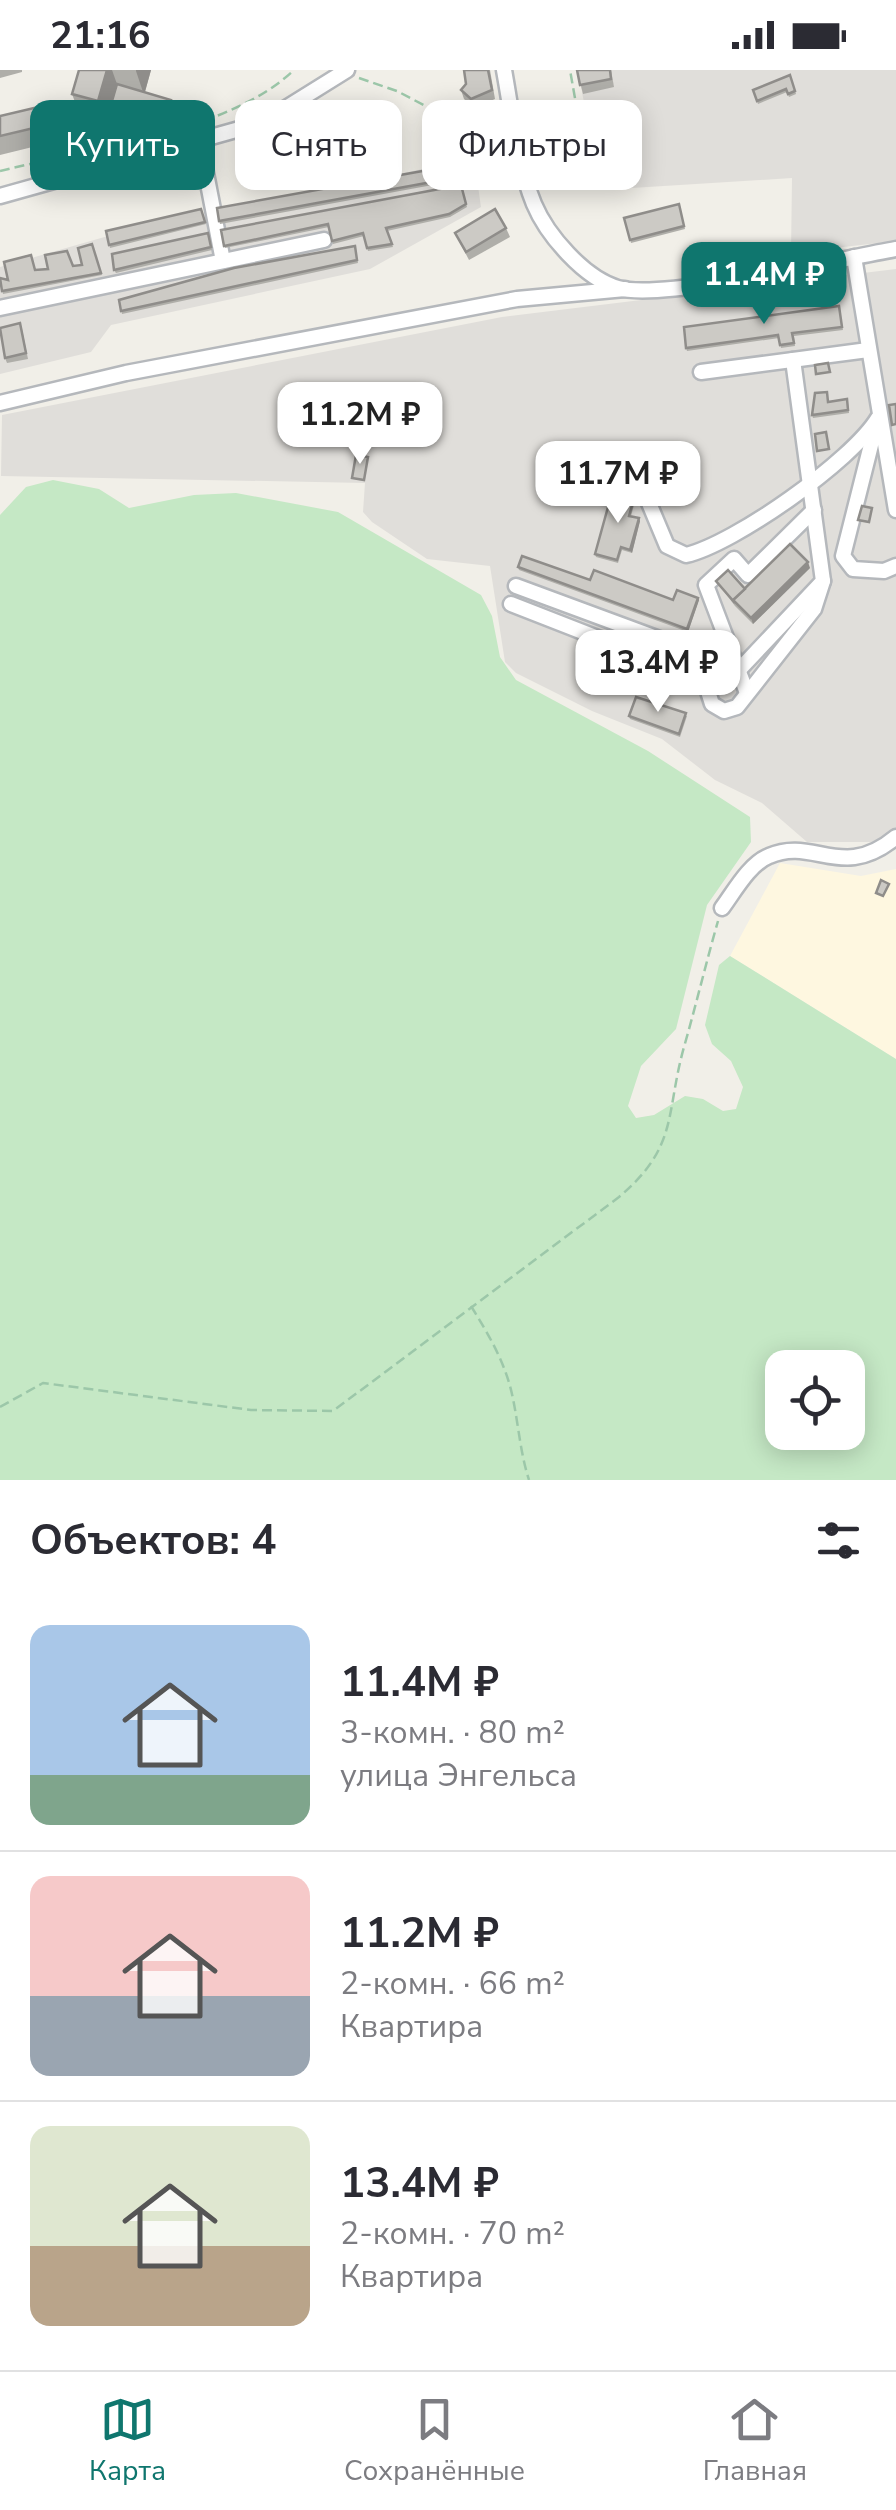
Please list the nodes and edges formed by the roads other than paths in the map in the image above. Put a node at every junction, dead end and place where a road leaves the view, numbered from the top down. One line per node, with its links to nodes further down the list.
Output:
1 (504, 70): 11 (street)
2 (343, 72): 3 (street)
3 (215, 136)
4 (30, 188): 6 (street)
5 (209, 190): 10 (street)
6 (0, 196)
7 (324, 240): 10 (street)
8 (896, 249): 9 (street)
9 (854, 256): 11 (street); 13 (street)
10 (223, 262): 12 (street)
11 (625, 290): 16 (street)
12 (0, 308)
13 (868, 350): 14 (street); 17 (street)
14 (792, 360): 15 (street); 19 (street)
15 (702, 372)
16 (0, 403)
17 (878, 418): 19 (street); 21 (street); 22 (street)
18 (636, 472): 19 (street)
19 (810, 482): 20 (street)
20 (814, 510): 23 (street); 26 (street)
21 (896, 510)
22 (896, 566)
23 (823, 581): 26 (street); 28 (street)
24 (516, 586): 27 (street)
25 (511, 604): 27 (street)
26 (738, 671): 28 (street)
27 (704, 679): 28 (street)
28 (747, 693)
29 (896, 837): 30 (street)
30 (722, 908)

